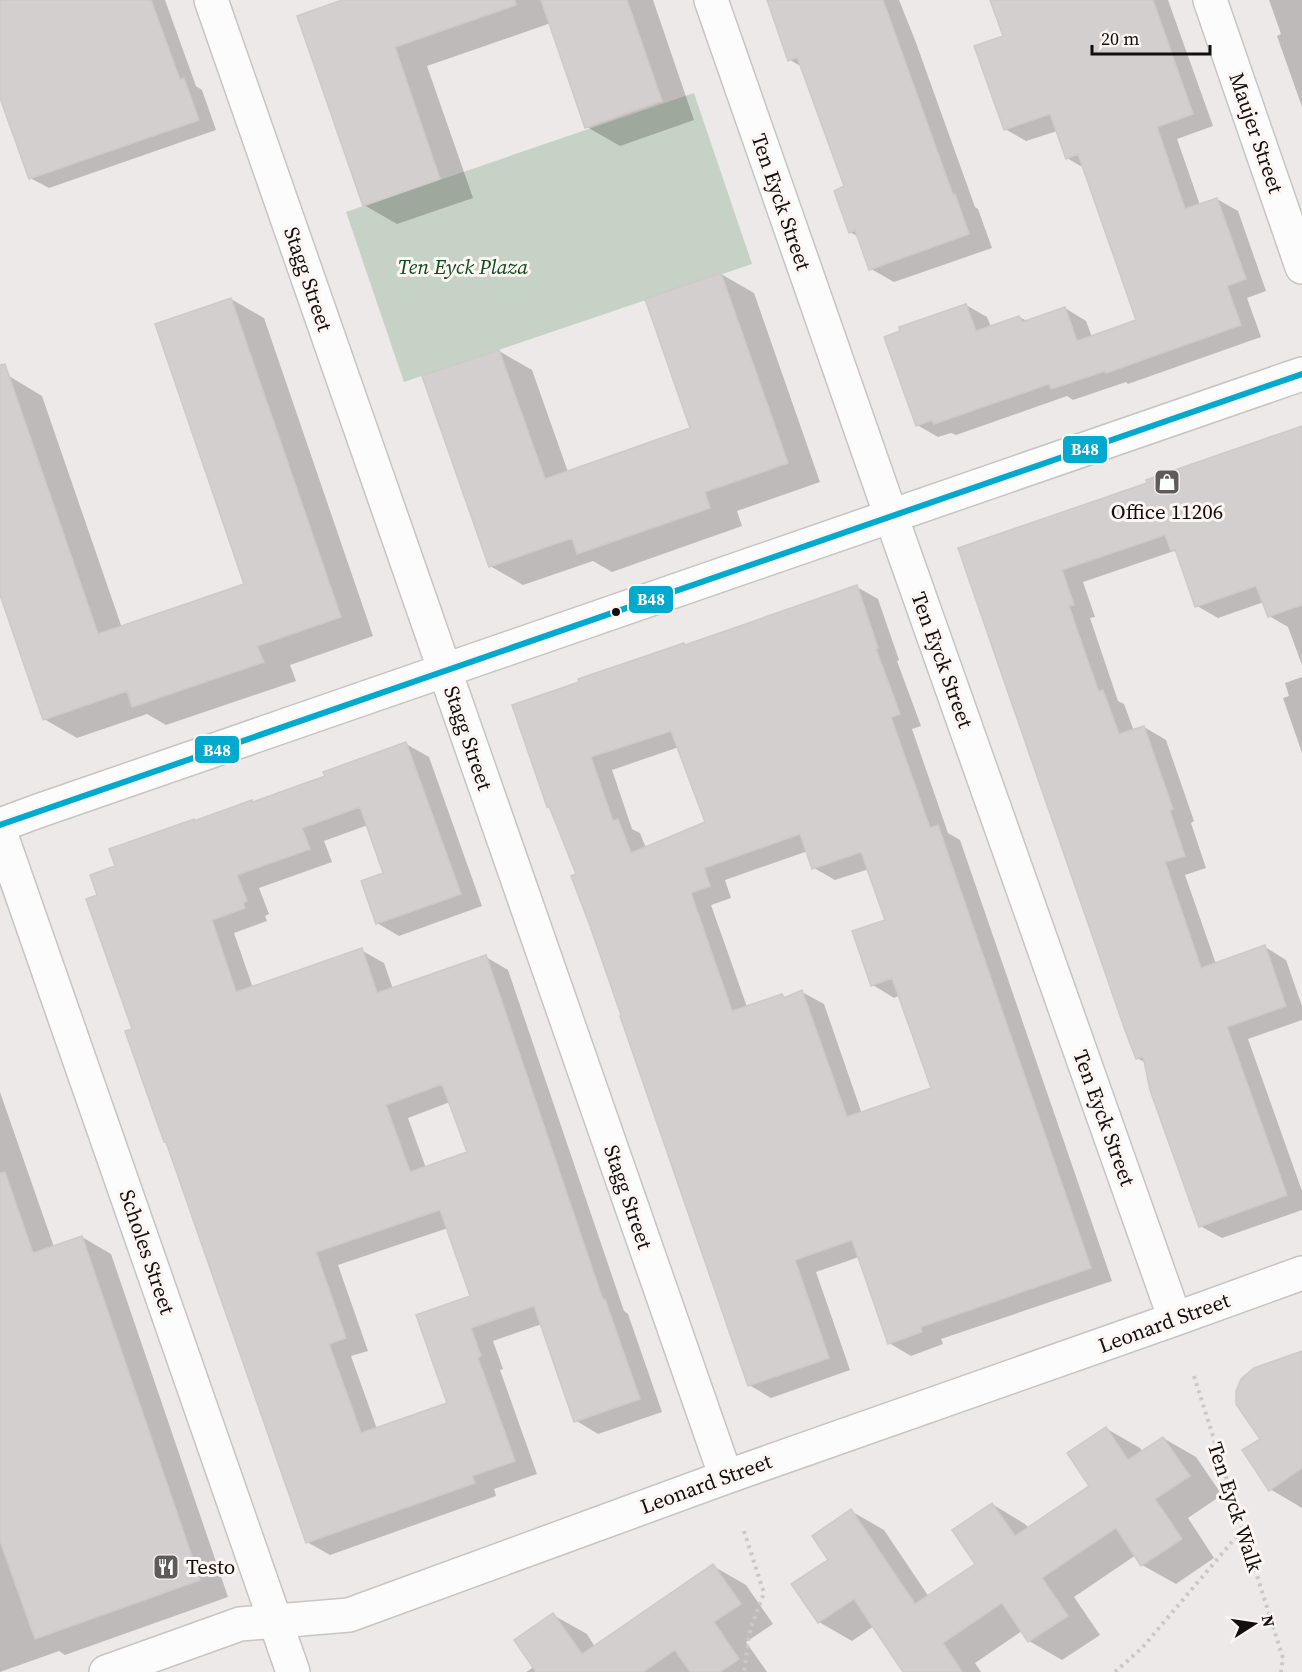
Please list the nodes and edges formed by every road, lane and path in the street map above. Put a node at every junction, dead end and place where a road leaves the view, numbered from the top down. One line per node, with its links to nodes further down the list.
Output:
1 (212, 0): 7 (street, Stagg Street)
2 (711, 0): 6 (street, Ten Eyck Street)
3 (1210, 0): 4 (street, Maujer Street)
4 (1302, 267)
5 (1302, 374): 6 (street)
6 (891, 516): 7 (street); 11 (street, Ten Eyck Street)
7 (444, 670): 8 (street); 13 (street, Stagg Street)
8 (0, 825)
9 (0, 832): 16 (street, Scholes Street)
10 (1302, 1273): 11 (street, Leonard Street)
11 (1175, 1319): 13 (street, Leonard Street)
12 (1194, 1376): 14 (path, Ten Eyck Walk)
13 (726, 1477): 16 (street, Leonard Street)
14 (1242, 1530): 20 (path); 21 (path, Ten Eyck Walk)
15 (744, 1531): 19 (path)
16 (276, 1622): 17 (street, Leonard Street); 18 (street, Scholes Street)
17 (106, 1672)
18 (293, 1672)
19 (744, 1672)
20 (1114, 1672)
21 (1281, 1672)

